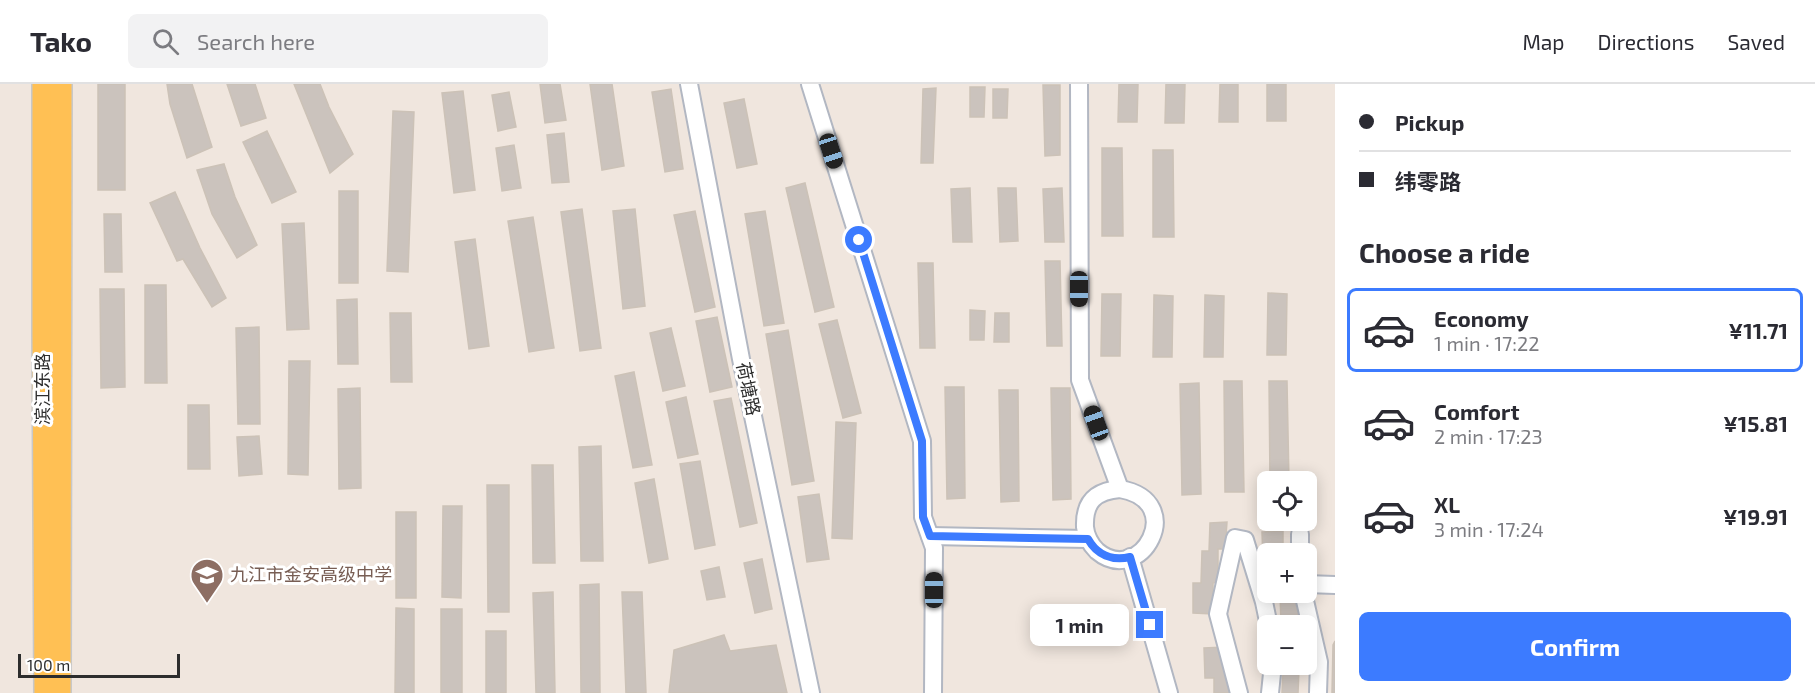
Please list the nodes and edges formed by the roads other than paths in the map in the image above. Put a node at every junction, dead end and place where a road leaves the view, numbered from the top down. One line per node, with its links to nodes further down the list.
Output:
1 (43, 84): 17 (main road, 滨江东路)
2 (61, 84): 18 (main road, 滨江东路)
3 (689, 84): 19 (street, 荷塘路)
4 (810, 84): 8 (street)
5 (1079, 84): 6 (street)
6 (1120, 489): 9 (street); 11 (street)
7 (1300, 534): 10 (street)
8 (930, 536): 9 (street); 20 (street)
9 (1088, 539): 11 (street)
10 (1300, 543)
11 (1130, 557): 21 (street)
12 (1317, 584): 13 (street)
13 (1335, 585)
14 (1267, 615): 22 (street)
15 (1317, 657): 24 (street)
16 (1272, 675): 23 (street)
17 (45, 693)
18 (60, 693)
19 (811, 693)
20 (933, 693)
21 (1169, 693)
22 (1239, 693)
23 (1270, 693)
24 (1318, 693)

